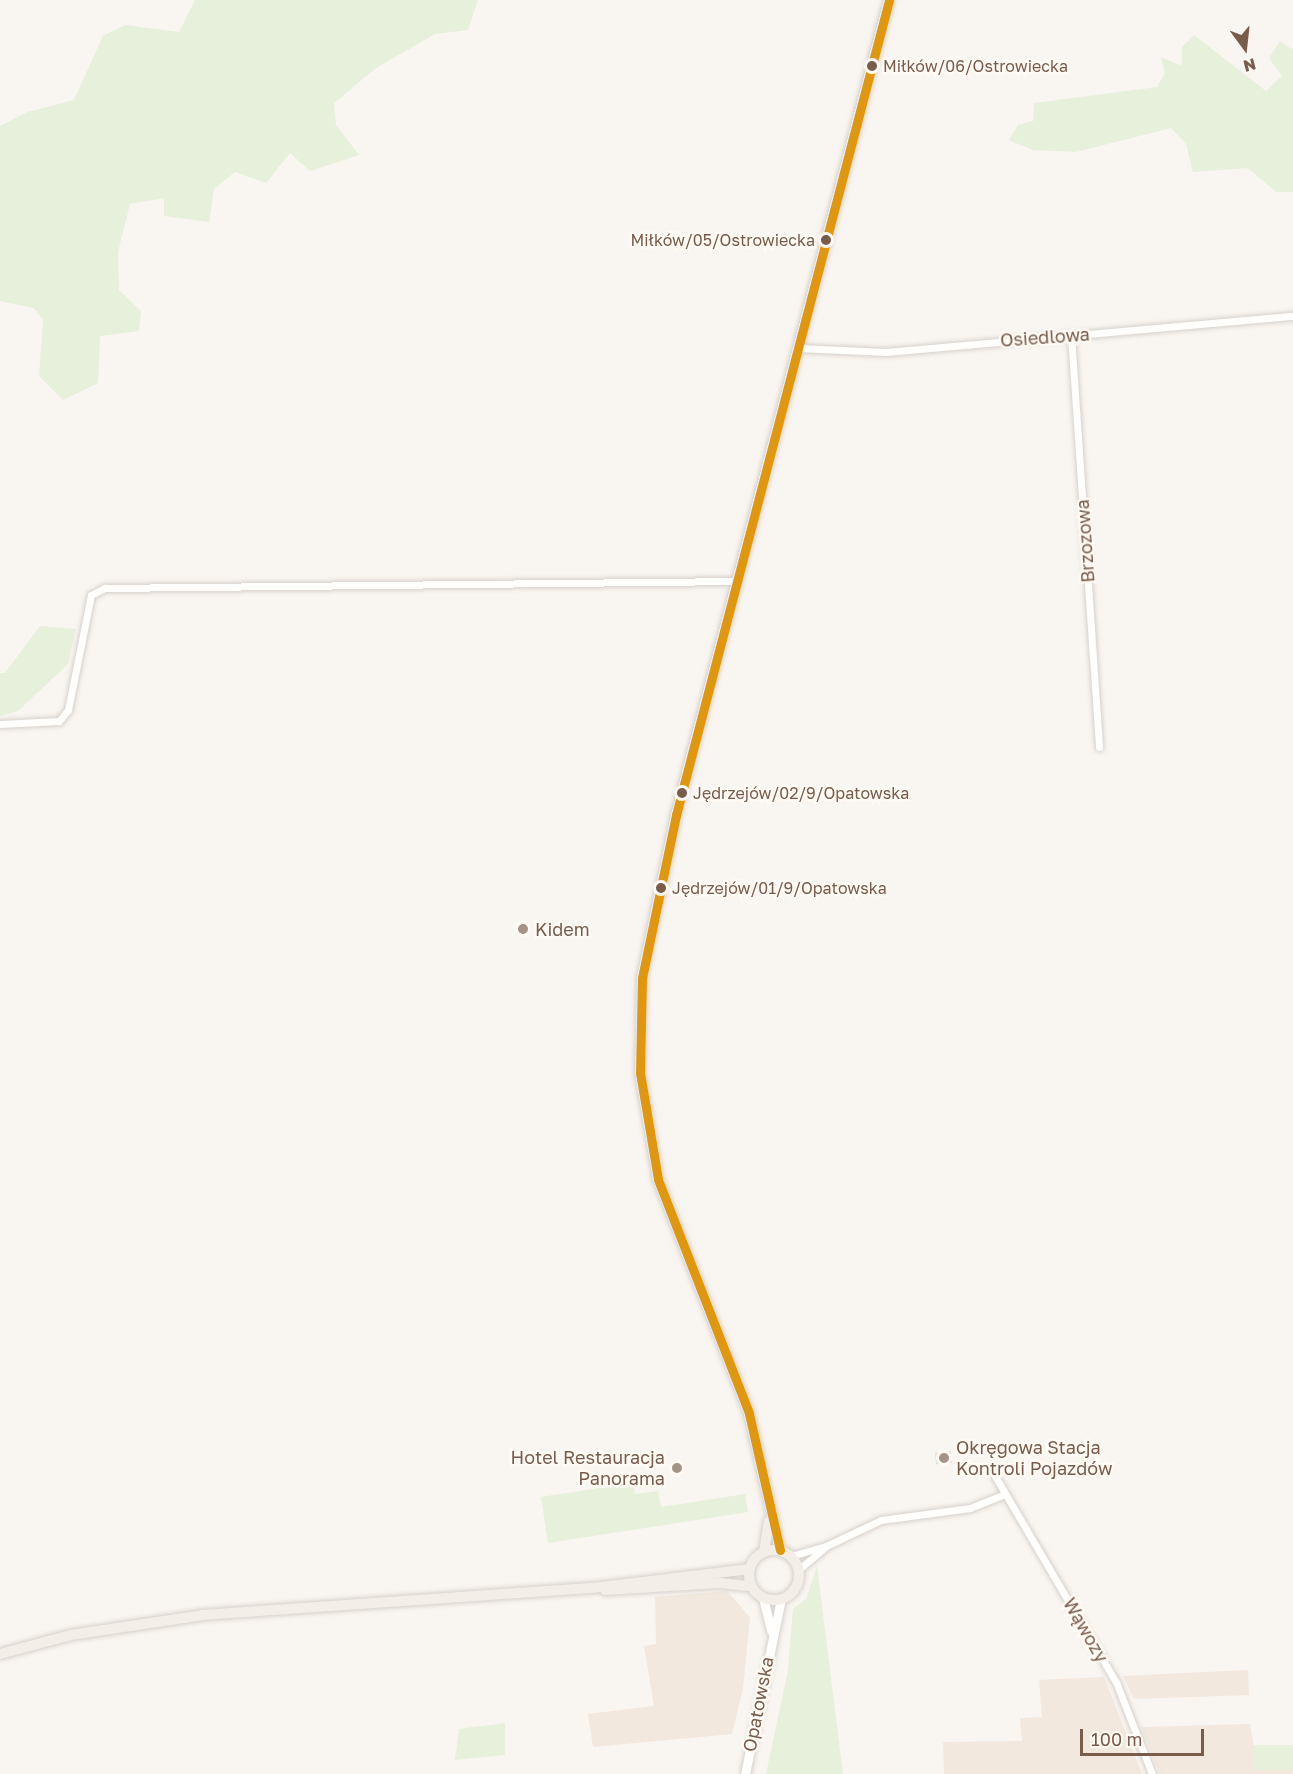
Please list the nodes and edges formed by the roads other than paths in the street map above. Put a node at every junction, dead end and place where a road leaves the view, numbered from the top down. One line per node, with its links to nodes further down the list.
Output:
1 (889, 0): 4 (main road)
2 (1293, 316): 3 (street, Osiedlowa)
3 (1071, 335): 4 (street, Osiedlowa); 7 (street, Brzozowa)
4 (798, 348): 5 (main road)
5 (737, 581): 6 (street); 10 (main road)
6 (0, 724)
7 (1099, 747)
8 (992, 1471): 9 (street, Wąwozy)
9 (1003, 1495): 11 (street); 24 (street, Wąwozy)
10 (770, 1518): 12 (main road); 13 (main road)
11 (826, 1546): 14 (street); 16 (street)
12 (780, 1551): 13 (main road); 14 (main road)
13 (764, 1552): 15 (main road)
14 (791, 1556): 16 (main road)
15 (749, 1569): 17 (main road); 18 (main road)
16 (798, 1570): 20 (main road)
17 (751, 1586): 18 (main road); 19 (main road)
18 (592, 1588): 22 (main road)
19 (764, 1598): 20 (main road); 21 (street, Opatowska)
20 (781, 1599): 21 (street, Opatowska)
21 (771, 1634): 23 (street, Opatowska)
22 (0, 1654)
23 (745, 1774)
24 (1152, 1774)

